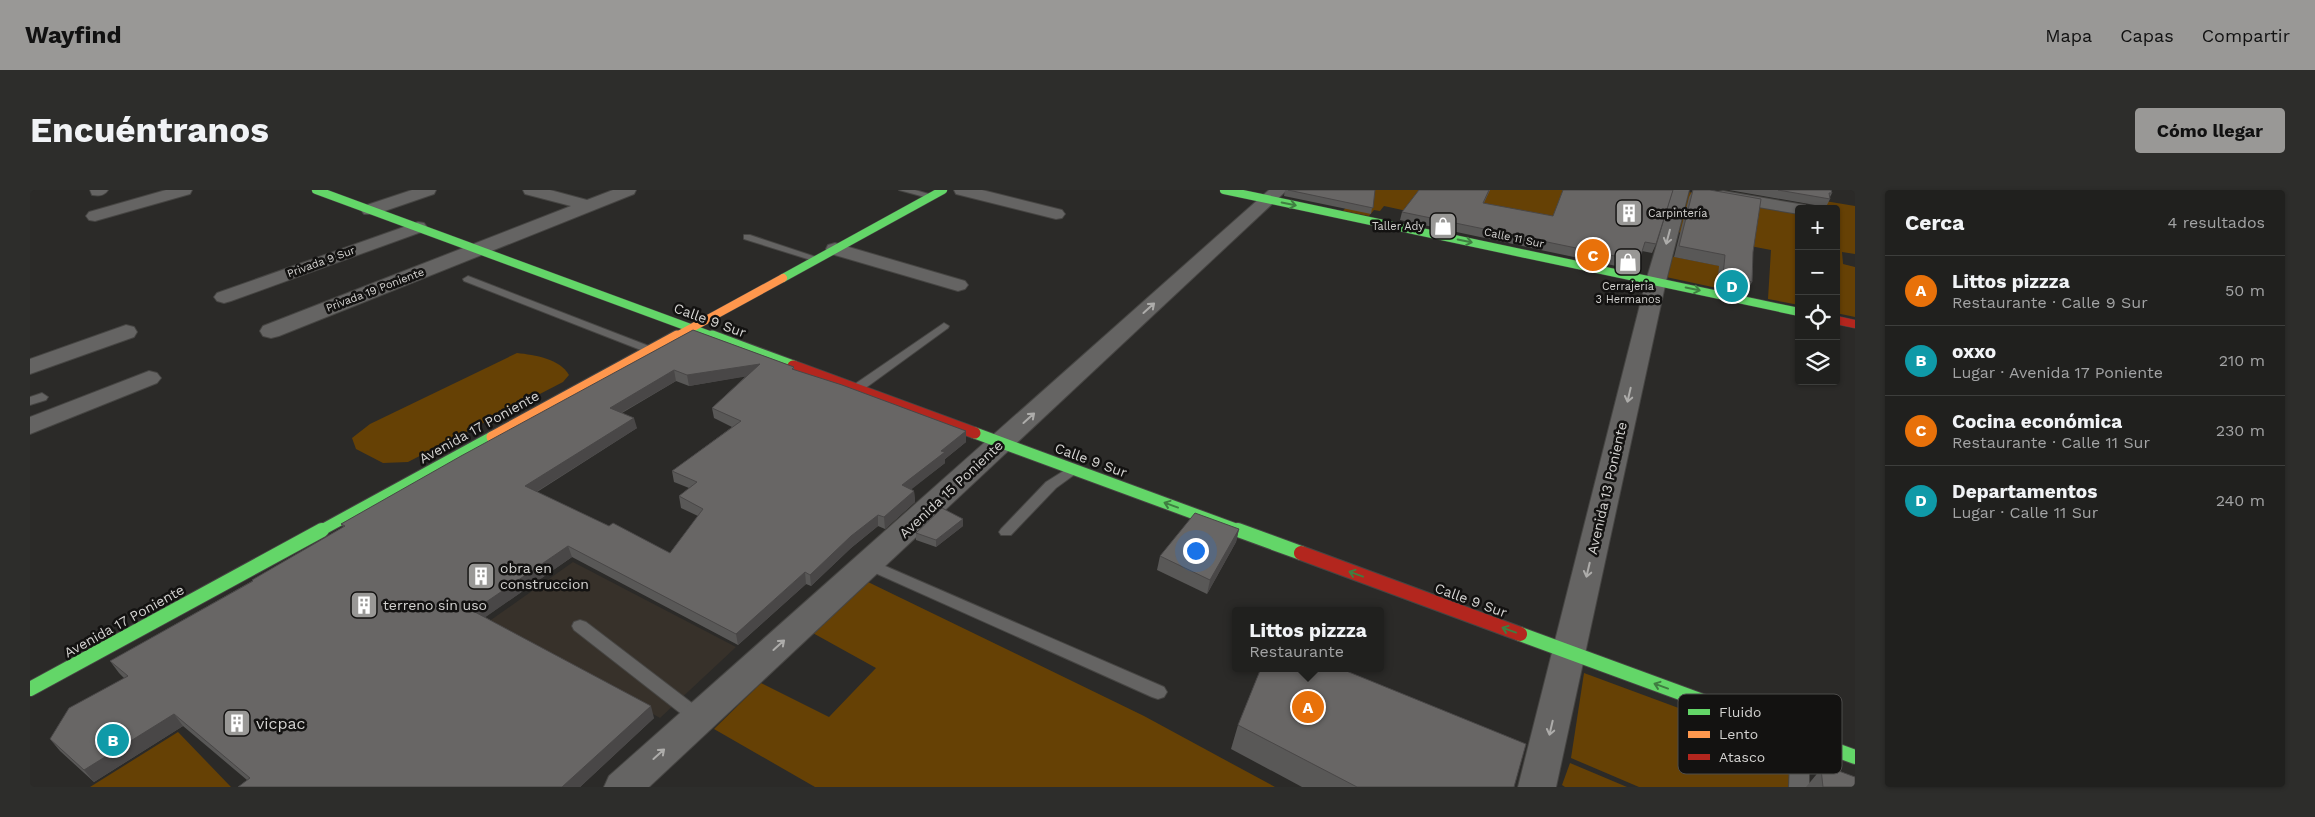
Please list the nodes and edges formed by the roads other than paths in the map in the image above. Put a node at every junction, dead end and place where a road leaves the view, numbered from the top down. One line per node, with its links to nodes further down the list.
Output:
1 (184, 190): 17 (street)
2 (316, 190): 15 (street, Calle 9 Sur)
3 (428, 190): 15 (street)
4 (531, 190): 13 (street)
5 (628, 190): 13 (street, Privada 19 Poniente)
6 (904, 190): 12 (lane)
7 (943, 190): 12 (street, Avenida 17 Poniente)
8 (962, 190): 16 (street)
9 (1224, 190): 11 (street, Calle 11 Sur)
10 (1694, 191): 14 (street); 24 (street, Avenida 13 Poniente, one-way to 24)
11 (1274, 195): 24 (street, Calle 11 Sur, one-way to 24); 39 (street, Avenida 15 Poniente, one-way to 11)
12 (932, 196): 21 (street, Avenida 17 Poniente)
13 (588, 206): 20 (street, Privada 19 Poniente)
14 (1795, 208)
15 (370, 210): 18 (street, Calle 9 Sur)
16 (1056, 214)
17 (95, 216)
18 (418, 227): 20 (street, Calle 9 Sur); 26 (street, Privada 9 Sur)
19 (746, 237): 22 (lane)
20 (479, 249): 31 (street, Calle 9 Sur); 32 (street, Privada 19 Poniente)
21 (835, 249): 22 (street, Avenida 17 Poniente); 25 (street)
22 (817, 259): 31 (street, Avenida 17 Poniente)
23 (468, 279): 34 (lane)
24 (1656, 281): 27 (street, Calle 11 Sur, one-way to 27); 44 (street, Avenida 13 Poniente, one-way to 44)
25 (958, 285)
26 (224, 297)
27 (1795, 311)
28 (1840, 321): 29 (street)
29 (1855, 324)
30 (944, 326): 37 (lane)
31 (690, 328): 34 (street, Avenida 17 Poniente); 37 (street, Calle 9 Sur)
32 (271, 331)
33 (126, 332): 35 (street)
34 (650, 350): 45 (street, Avenida 17 Poniente)
35 (30, 367)
36 (149, 378): 38 (street)
37 (856, 389): 39 (street, Calle 9 Sur)
38 (30, 426)
39 (1002, 443): 40 (street, Calle 9 Sur); 42 (street, Avenida 15 Poniente)
40 (1073, 469): 41 (lane); 44 (street, Calle 9 Sur, one-way to 40)
41 (1006, 532)
42 (869, 564): 46 (lane); 48 (street, Avenida 15 Poniente, one-way to 42)
43 (580, 626): 48 (lane)
44 (1569, 652): 47 (street, Calle 9 Sur, one-way to 44); 53 (street, Avenida 13 Poniente, one-way to 53)
45 (30, 690)
46 (1158, 692)
47 (1684, 694)
48 (699, 718): 52 (street, Avenida 15 Poniente, one-way to 48)
49 (1842, 752): 50 (street, Calle 9 Sur)
50 (1855, 757)
51 (1800, 774): 54 (lane)
52 (623, 787)
53 (1537, 787)
54 (1800, 787)

